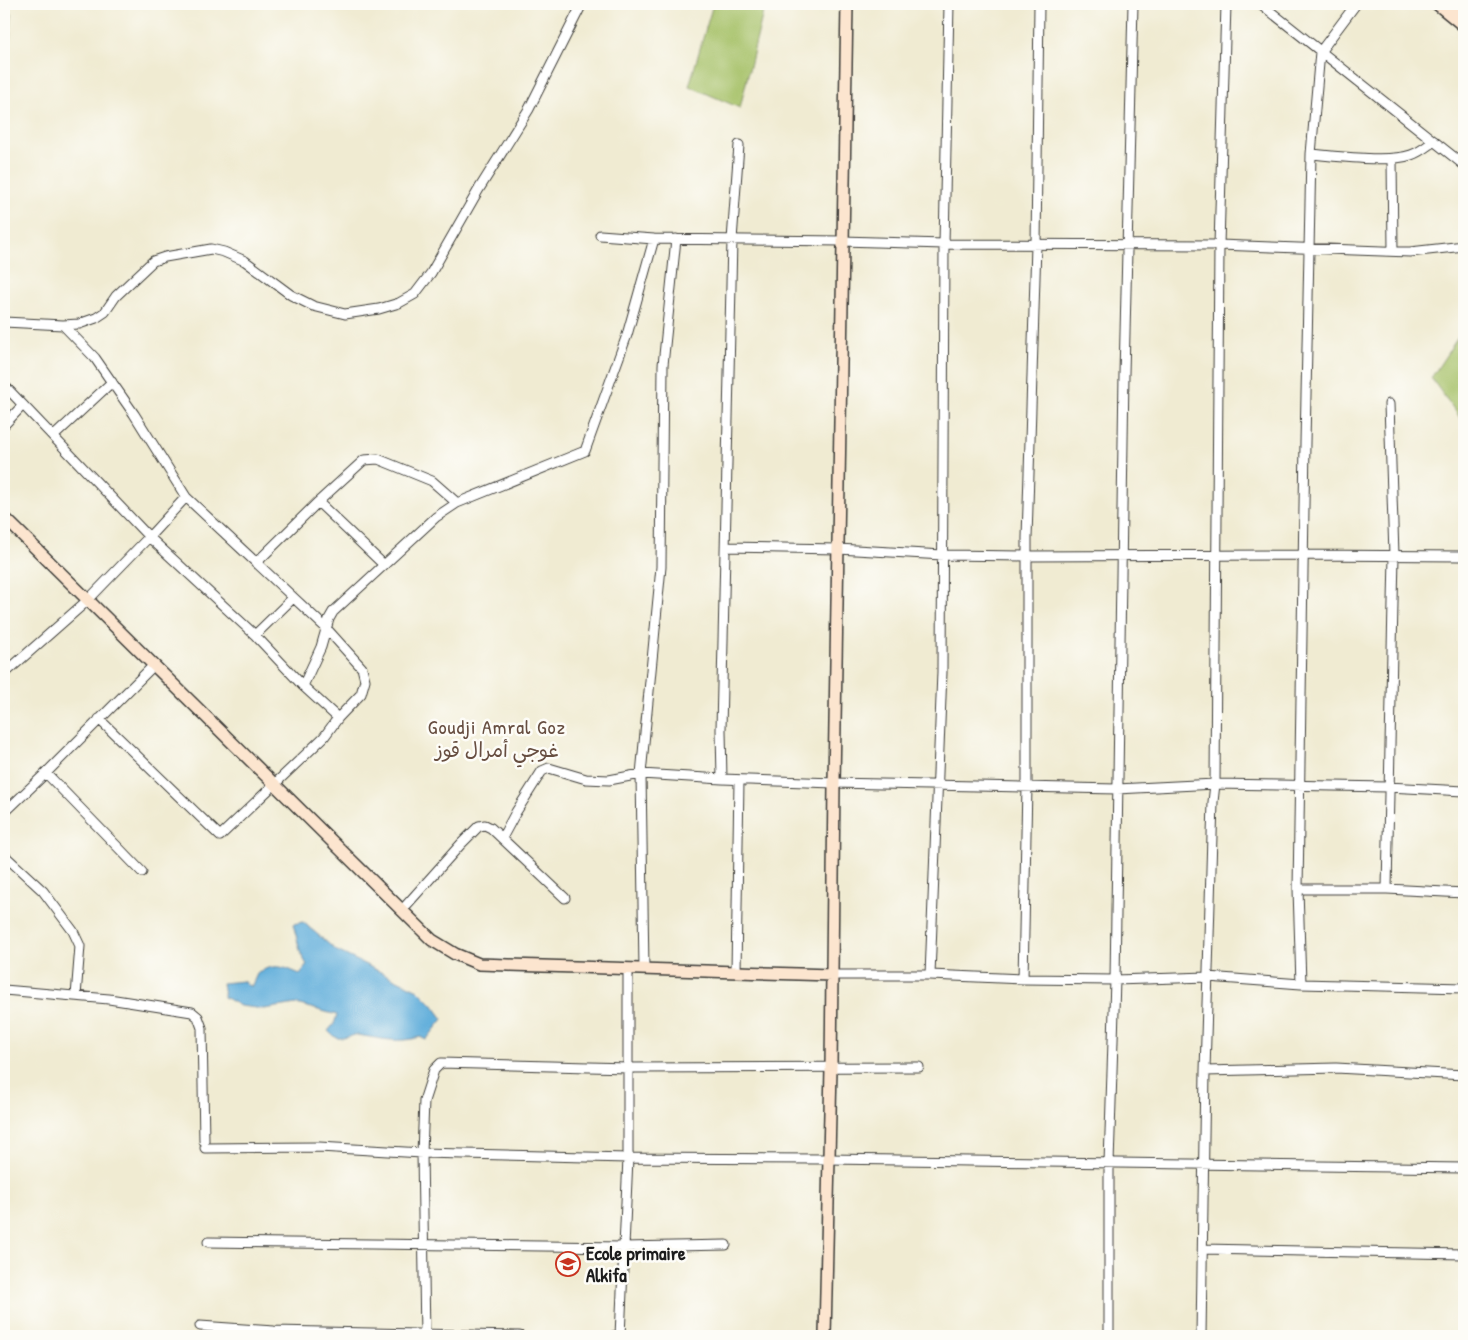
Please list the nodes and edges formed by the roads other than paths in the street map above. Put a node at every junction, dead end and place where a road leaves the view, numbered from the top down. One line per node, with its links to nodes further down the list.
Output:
1 (582, 4): 32 (street)
2 (847, 4): 23 (street)
3 (948, 4): 24 (street)
4 (1039, 4): 25 (street)
5 (1133, 4): 27 (street)
6 (1226, 4): 26 (street)
7 (1261, 4): 13 (street)
8 (1356, 4): 13 (street)
9 (1437, 4): 12 (street)
10 (1452, 4): 11 (street)
11 (1464, 14)
12 (1464, 26)
13 (1320, 52): 14 (street); 16 (street)
14 (1434, 140): 17 (street); 18 (street)
15 (739, 145): 22 (street)
16 (1311, 154): 17 (street); 29 (street)
17 (1392, 159): 30 (street)
18 (1464, 165)
19 (600, 235): 20 (street)
20 (654, 239): 21 (street); 41 (street)
21 (676, 239): 22 (street); 65 (street)
22 (732, 240): 23 (street); 44 (street)
23 (842, 241): 24 (street); 45 (street)
24 (944, 244): 25 (street); 46 (street)
25 (1036, 245): 27 (street); 50 (street)
26 (1219, 245): 27 (street); 29 (street); 47 (street)
27 (1127, 246): 52 (street)
28 (1464, 246): 30 (street)
29 (1310, 247): 30 (street); 48 (street)
30 (1393, 251)
31 (4, 322): 32 (street)
32 (63, 325): 33 (street)
33 (112, 382): 38 (street); 39 (street)
34 (4, 385): 36 (street)
35 (1389, 404): 49 (street)
36 (23, 405): 37 (street); 38 (street)
37 (4, 425)
38 (54, 436): 43 (street)
39 (186, 497): 43 (street); 53 (street)
40 (318, 502): 41 (street); 53 (street); 54 (street)
41 (457, 503): 54 (street)
42 (4, 517): 56 (street)
43 (149, 537): 56 (street); 58 (street)
44 (726, 547): 45 (street); 66 (street)
45 (838, 549): 46 (street); 68 (street)
46 (943, 555): 50 (street); 72 (street)
47 (1216, 555): 48 (street); 52 (street); 70 (street)
48 (1303, 555): 49 (street); 71 (street)
49 (1394, 555): 51 (street); 74 (street)
50 (1027, 556): 52 (street); 73 (street)
51 (1464, 556)
52 (1121, 557): 75 (street)
53 (256, 563): 55 (street)
54 (384, 566): 57 (street)
55 (293, 598): 57 (street); 58 (street)
56 (88, 600): 59 (street); 60 (street)
57 (326, 628): 61 (street); 62 (street)
58 (255, 635): 61 (street)
59 (154, 665): 63 (street); 69 (street)
60 (4, 674)
61 (303, 686): 62 (street)
62 (338, 718): 69 (street)
63 (99, 720): 64 (street); 69 (street)
64 (46, 773): 77 (street); 80 (street)
65 (641, 774): 66 (street); 78 (street); 87 (street)
66 (722, 779): 67 (street)
67 (739, 780): 68 (street); 88 (street)
68 (834, 783): 72 (street); 89 (street)
69 (274, 784): 85 (street)
70 (1215, 784): 71 (street); 75 (street); 91 (street)
71 (1300, 784): 74 (street); 81 (street)
72 (937, 785): 73 (street); 90 (street)
73 (1027, 786): 75 (street); 92 (street)
74 (1388, 787): 76 (street); 82 (street)
75 (1117, 789): 93 (street)
76 (1464, 791)
77 (4, 813)
78 (502, 838): 84 (street); 85 (street)
79 (4, 855): 97 (street)
80 (142, 872)
81 (1298, 889): 82 (street); 94 (street)
82 (1387, 889): 83 (street)
83 (1464, 893)
84 (565, 898)
85 (402, 910): 86 (street)
86 (628, 969): 87 (street); 98 (street)
87 (644, 969): 88 (street)
88 (736, 972): 89 (street)
89 (832, 975): 90 (street); 99 (street)
90 (930, 975): 92 (street)
91 (1208, 976): 93 (street); 94 (street); 101 (street)
92 (1024, 979): 93 (street)
93 (1115, 980): 106 (street)
94 (1301, 984): 95 (street)
95 (1464, 988)
96 (4, 990): 97 (street)
97 (76, 996): 103 (street)
98 (628, 1068): 99 (street); 103 (street); 104 (street)
99 (831, 1068): 100 (street); 105 (street)
100 (919, 1068)
101 (1205, 1071): 102 (street); 107 (street)
102 (1464, 1075)
103 (422, 1153): 104 (street); 110 (street)
104 (628, 1158): 105 (street); 112 (street)
105 (828, 1159): 106 (street); 121 (street)
106 (1109, 1163): 107 (street); 122 (street)
107 (1203, 1164): 108 (street); 113 (street)
108 (1464, 1168)
109 (208, 1242): 110 (street)
110 (424, 1244): 112 (street); 116 (street)
111 (726, 1246): 112 (street)
112 (624, 1247): 119 (street)
113 (1203, 1249): 114 (street); 123 (street)
114 (1464, 1254)
115 (200, 1326): 116 (street)
116 (425, 1335): 117 (street)
117 (520, 1336)
118 (613, 1336): 119 (street)
119 (620, 1336): 120 (street)
120 (631, 1336)
121 (825, 1336)
122 (1108, 1336)
123 (1202, 1336)

